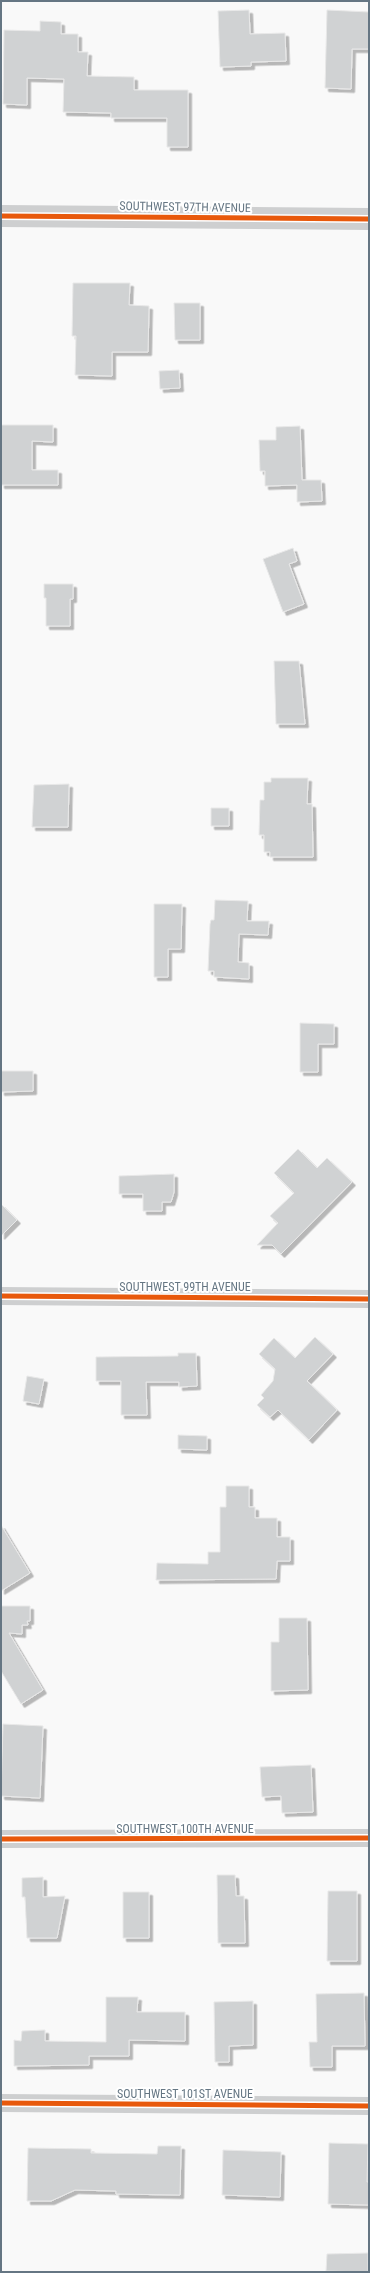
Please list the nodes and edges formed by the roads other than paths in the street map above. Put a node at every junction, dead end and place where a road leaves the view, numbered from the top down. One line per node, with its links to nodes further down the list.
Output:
1 (1, 216): 2 (street, SOUTHWEST 97TH AVENUE)
2 (369, 219)
3 (1, 1296): 4 (street, SOUTHWEST 99TH AVENUE)
4 (369, 1299)
5 (369, 1838): 6 (street, SOUTHWEST 100TH AVENUE)
6 (1, 1839)
7 (1, 2103): 8 (street, SOUTHWEST 101ST AVENUE)
8 (369, 2106)

